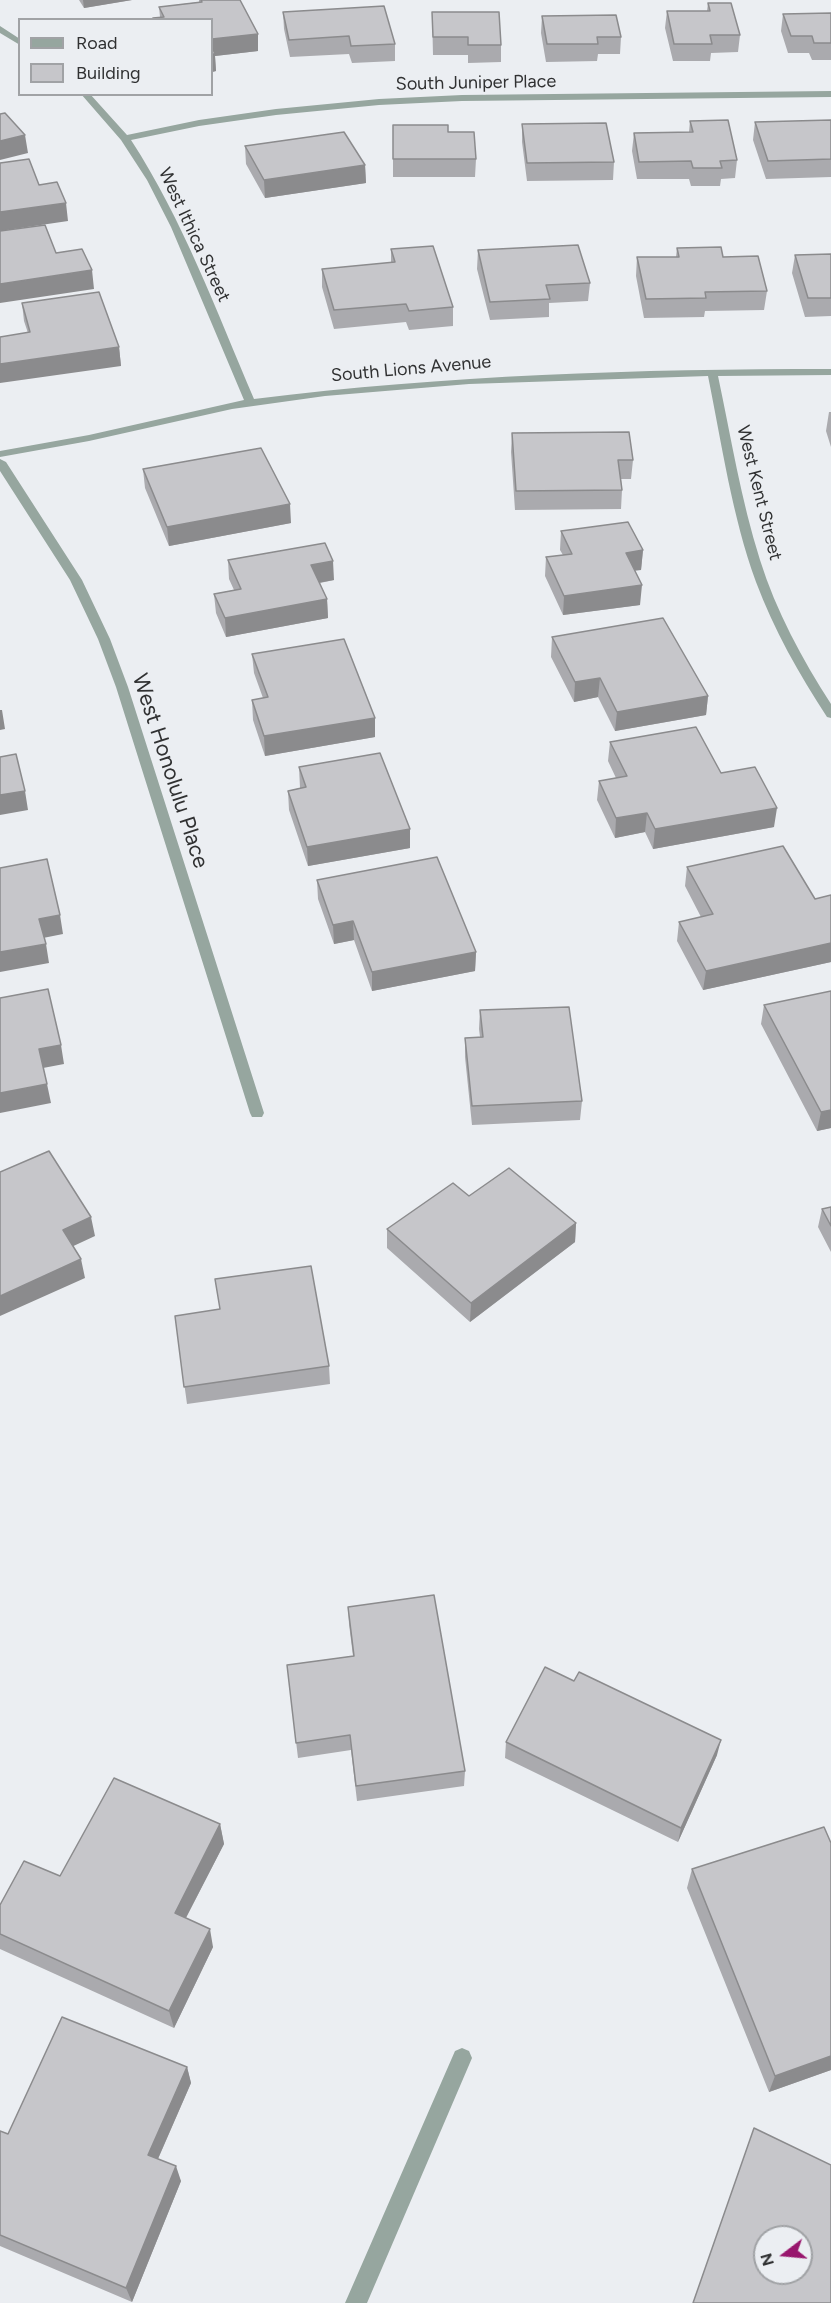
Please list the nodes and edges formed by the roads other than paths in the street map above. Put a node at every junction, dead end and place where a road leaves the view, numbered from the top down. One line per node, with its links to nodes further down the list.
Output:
1 (0, 29): 2 (street)
2 (18, 42)
3 (831, 94): 5 (street, South Juniper Place)
4 (87, 96): 5 (street, West Ithica Street)
5 (125, 138): 8 (street, West Ithica Street)
6 (712, 372): 7 (street, South Lions Avenue); 8 (street, South Lions Avenue); 11 (street, West Kent Street)
7 (831, 372)
8 (250, 403): 9 (street, South Lions Avenue)
9 (0, 454)
10 (0, 462): 12 (street, West Honolulu Place)
11 (831, 714)
12 (256, 1113)
13 (462, 2058): 14 (street)
14 (356, 2303)

